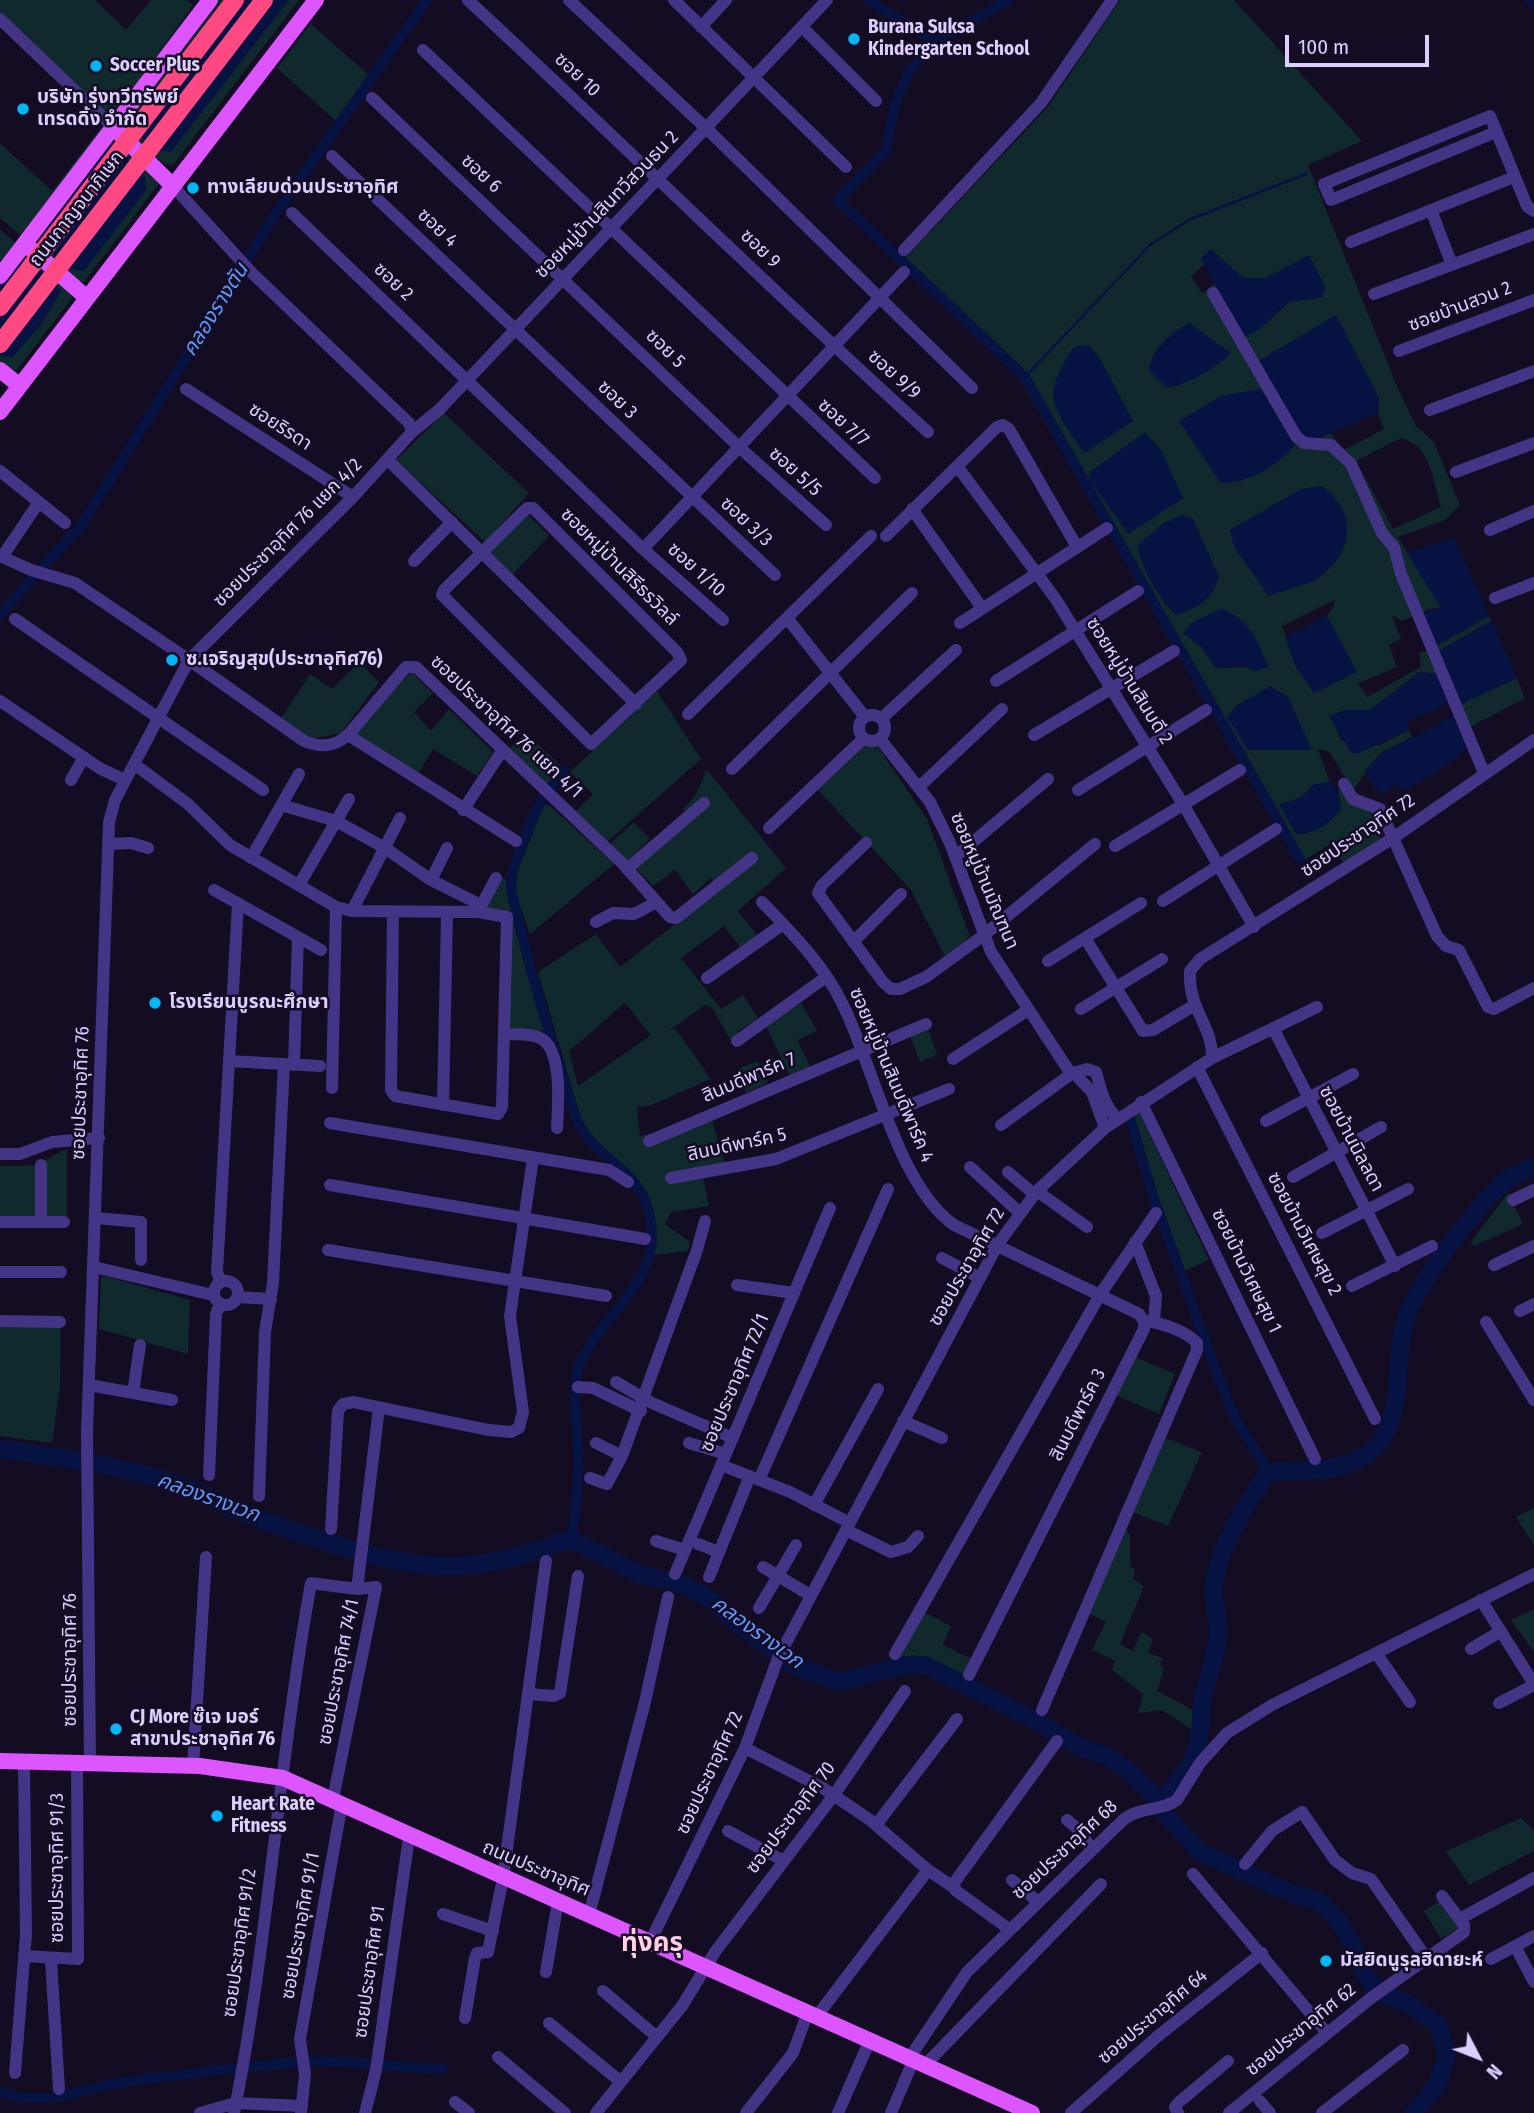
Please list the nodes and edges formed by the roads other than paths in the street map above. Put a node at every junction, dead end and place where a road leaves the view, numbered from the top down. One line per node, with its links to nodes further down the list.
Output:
1 (210, 0): 18 (main road)
2 (235, 0): 43 (highway, ถนนกาญจนาภิเษก, bridge)
3 (264, 0): 45 (highway, ถนนกาญจนาภิเษก, bridge)
4 (316, 0): 25 (main road)
5 (468, 0): 24 (street, ซอย 10)
6 (569, 0): 19 (street)
7 (674, 0): 12 (street)
8 (726, 0): 12 (street)
9 (827, 0): 13 (street, ซอยหมู่บ้านสินทวีสวนธน 2)
10 (1112, 0): 33 (street)
11 (0, 19): 18 (street)
12 (701, 27): 15 (street)
13 (802, 27): 15 (street, ซอยหมู่บ้านสินทวีสวนธน 2); 17 (street)
14 (423, 50): 29 (street)
15 (755, 77): 19 (street, ซอยหมู่บ้านสินทวีสวนธน 2); 22 (street)
16 (372, 98): 37 (street, ซอย 6)
17 (876, 101)
18 (113, 127): 25 (main road); 32 (main road)
19 (706, 128): 24 (street, ซอยหมู่บ้านสินทวีสวนธน 2); 40 (street)
20 (1496, 132): 20 (street); 23 (street)
21 (332, 156): 44 (street, ซอย 4)
22 (846, 167)
23 (1514, 177): 26 (street); 27 (street)
24 (659, 178): 29 (street, ซอยหมู่บ้านสินทวีสวนธน 2); 46 (street, ซอย 9)
25 (173, 186): 41 (main road); 57 (street)
26 (1432, 210): 31 (street); 34 (street)
27 (1534, 211)
28 (292, 214): 50 (street, ซอย 2)
29 (611, 228): 37 (street, ซอยหมู่บ้านสินทวีสวนธน 2); 54 (street, ซอย 7/7)
30 (1534, 234): 34 (street)
31 (1350, 242)
32 (25, 244): 36 (main road); 41 (main road)
33 (904, 250)
34 (1452, 265): 39 (street)
35 (904, 272): 40 (street)
36 (0, 276)
37 (564, 279): 44 (street, ซอยหมู่บ้านสินทวีสวนธน 2); 60 (street, ซอย 5)
38 (1213, 293): 120 (street)
39 (1374, 294)
40 (881, 297): 46 (street); 52 (street)
41 (87, 298): 51 (main road)
42 (1534, 300): 47 (street, ซอยบ้านสวน 2)
43 (0, 307)
44 (516, 329): 50 (street, ซอยหมู่บ้านสินทวีสวนธน 2); 67 (street, ซอย 3)
45 (0, 344)
46 (834, 347): 54 (street); 58 (street, ซอย 9/9)
47 (1399, 351)
48 (0, 369): 51 (main road)
49 (1534, 371): 55 (street)
50 (468, 379): 57 (street, ซอยหมู่บ้านสินทวีสวนธน 2); 79 (street, ซอย 2)
51 (20, 386): 56 (main road)
52 (972, 388)
53 (186, 389): 66 (street, ซอยริรดา)
54 (786, 397): 60 (street); 65 (street, ซอย 7/7)
55 (1430, 410)
56 (0, 412)
57 (412, 432): 61 (street, ซอยประชาอุทิศ 76 แยก 4/2)
58 (928, 432)
59 (1534, 443): 64 (street)
60 (739, 447): 67 (street); 73 (street, ซอย 5/5)
61 (388, 460): 66 (street, ซอยประชาอุทิศ 76 แยก 4/2); 71 (street)
62 (957, 466): 69 (street); 78 (street); 83 (street, ซอยหมู่บ้านสินบดี 2)
63 (0, 471): 68 (street)
64 (1456, 472)
65 (875, 478)
66 (353, 497): 97 (street, ซอยประชาอุทิศ 76 แยก 4/2)
67 (692, 498): 79 (street); 84 (street, ซอย 3/3)
68 (39, 502): 72 (street); 81 (street)
69 (912, 509): 77 (street); 89 (street)
70 (1534, 512): 75 (street)
71 (452, 522): 80 (street); 82 (street)
72 (65, 523)
73 (826, 525)
74 (1107, 528): 78 (street)
75 (1490, 530)
76 (871, 536): 90 (street)
77 (886, 536)
78 (1077, 547): 83 (street)
79 (643, 549): 92 (street, ซอย 1/10)
80 (480, 552): 102 (street); 102 (street, ซอยหมู่บ้านสิรีธรวิลล์); 102 (street, ซอยหมู่บ้านสิรีธรวิลล์)
81 (1, 557): 97 (street)
82 (414, 561)
83 (1035, 573): 89 (street); 94 (street, ซอยหมู่บ้านสินบดี 2)
84 (775, 575)
85 (1534, 583): 88 (street)
86 (1138, 591): 94 (street)
87 (912, 593): 98 (street)
88 (1495, 598)
89 (982, 608): 93 (street)
90 (787, 618): 98 (street); 105 (street)
91 (15, 619): 107 (street)
92 (723, 620)
93 (960, 623)
94 (1075, 631): 99 (street); 100 (street, ซอยหมู่บ้านสินบดี 2)
95 (956, 650): 108 (street)
96 (1174, 650): 100 (street)
97 (190, 660): 107 (street, ซอยประชาอุทิศ 76); 109 (street)
98 (831, 673): 106 (street); 118 (street)
99 (996, 681)
100 (1110, 688): 110 (street); 114 (street, ซอยหมู่บ้านสินบดี 2)
101 (0, 701): 116 (street)
102 (636, 704)
103 (1002, 709): 126 (street)
104 (1206, 710): 114 (street)
105 (688, 714)
106 (865, 717): 108 (street); 111 (street)
107 (159, 718): 117 (street, ซอยประชาอุทิศ 76); 127 (street)
108 (881, 719): 112 (street)
109 (348, 735): 115 (street, ซอยประชาอุทิศ 76 แยก 4/1); 133 (street)
110 (1034, 735)
111 (863, 739): 112 (street); 136 (street)
112 (880, 739): 126 (street, ซอยหมู่บ้านมัณฑนา)
113 (1534, 740): 120 (street, ซอยประชาอุทิศ 72)
114 (1147, 747): 128 (street); 131 (street, ซอยหมู่บ้านสินบดี 2)
115 (502, 751): 133 (street); 151 (street, ซอยประชาอุทิศ 76 แยก 4/1)
116 (84, 757): 123 (street); 124 (street)
117 (134, 764): 124 (street, ซอยประชาอุทิศ 76); 148 (street)
118 (732, 769)
119 (1240, 770): 131 (street)
120 (1484, 773): 138 (street, ซอยประชาอุทิศ 72)
121 (299, 775): 132 (street)
122 (1048, 779): 147 (street)
123 (71, 780)
124 (125, 780): 141 (street, ซอยประชาอุทิศ 76)
125 (1344, 784): 138 (street)
126 (919, 787): 147 (street, ซอยหมู่บ้านมัณฑนา)
127 (262, 790)
128 (1078, 790)
129 (349, 799): 135 (street)
130 (704, 803): 151 (street)
131 (1183, 804): 143 (street); 150 (street, ซอยหมู่บ้านสินบดี 2)
132 (281, 806): 135 (street); 148 (street)
133 (463, 810): 139 (street)
134 (400, 818): 145 (street)
135 (336, 821): 145 (street); 154 (street)
136 (769, 828)
137 (1276, 830): 150 (street)
138 (1393, 838): 169 (street, ซอยประชาอุทิศ 72); 180 (street)
139 (516, 841)
140 (866, 843): 173 (street)
141 (108, 844): 144 (street); 211 (street, ซอยประชาอุทิศ 76)
142 (1095, 844): 170 (street)
143 (1115, 846)
144 (148, 848)
145 (386, 848): 153 (street); 164 (street)
146 (447, 848): 153 (street)
147 (955, 857): 170 (street, ซอยหมู่บ้านมัณฑนา)
148 (251, 858): 154 (street)
149 (752, 858): 161 (street)
150 (1220, 865): 157 (street); 169 (street, ซอยหมู่บ้านสินบดี 2)
151 (628, 869): 161 (street, ซอยประชาอุทิศ 76 แยก 4/1)
152 (496, 878): 163 (street)
153 (431, 880): 163 (street)
154 (299, 885): 162 (street)
155 (214, 890): 160 (street)
156 (901, 894): 173 (street)
157 (1163, 901)
158 (762, 902): 168 (street, ซอยหมู่บ้านสินบดีพาร์ค 4)
159 (1141, 902): 172 (street)
160 (238, 903): 171 (street); 192 (street)
161 (655, 903): 167 (street)
162 (336, 907): 164 (street); 198 (street)
163 (479, 909): 166 (street); 187 (street)
164 (352, 911): 165 (street)
165 (393, 912): 166 (street); 202 (street)
166 (447, 913): 202 (street)
167 (596, 922)
168 (783, 924): 177 (street, ซอยหมู่บ้านสินบดีพาร์ค 4); 178 (street)
169 (1254, 927): 181 (street, ซอยประชาอุทิศ 72)
170 (984, 935): 173 (street); 184 (street, ซอยหมู่บ้านมัณฑนา)
171 (298, 937): 174 (street); 193 (street)
172 (1085, 938): 176 (street); 179 (street)
173 (853, 942)
174 (321, 950)
175 (1162, 959): 179 (street)
176 (1048, 961)
177 (826, 977): 188 (street); 189 (street, ซอยหมู่บ้านสินบดีพาร์ค 4)
178 (706, 978)
179 (1115, 988): 181 (street); 183 (street)
180 (1534, 988)
181 (1193, 1006): 190 (street, ซอยประชาอุทิศ 72)
182 (1317, 1007): 186 (street)
183 (1081, 1009)
184 (1028, 1010): 191 (street); 196 (street, ซอยหมู่บ้านมัณฑนา)
185 (926, 1024): 189 (street, สินบดีพาร์ค 7)
186 (1273, 1028): 190 (street); 200 (street, ซอยบ้านนิลลดา)
187 (505, 1034): 202 (street); 209 (street)
188 (737, 1041)
189 (863, 1050): 203 (street, ซอยหมู่บ้านสินบดีพาร์ค 4); 212 (street, สินบดีพาร์ค 7)
190 (1212, 1058): 195 (street, ซอยประชาอุทิศ 72)
191 (953, 1059)
192 (229, 1061): 193 (street); 255 (street)
193 (289, 1064): 194 (street); 262 (street)
194 (320, 1066)
195 (1197, 1067): 201 (street, ซอยประชาอุทิศ 72); 280 (street, ซอยบ้านวิเศษสุข 2)
196 (1072, 1073): 204 (street); 207 (street); 210 (street, ซอยหมู่บ้านมัณฑนา)
197 (1353, 1074): 200 (street)
198 (332, 1088)
199 (949, 1089): 203 (street, สินบดีพาร์ค 5)
200 (1307, 1098): 205 (street); 214 (street, ซอยบ้านนิลลดา)
201 (1141, 1102): 204 (street, ซอยประชาอุทิศ 72); 287 (street, ซอยบ้านวิเศษสุข 1)
202 (443, 1105)
203 (887, 1115): 220 (street, สินบดีพาร์ค 5); 242 (street, ซอยหมู่บ้านสินบดีพาร์ค 4)
204 (1116, 1118): 210 (street, ซอยประชาอุทิศ 72)
205 (1266, 1121)
206 (330, 1124): 215 (street)
207 (1001, 1125)
208 (1381, 1127): 214 (street)
209 (557, 1128)
210 (1105, 1128): 226 (street, ซอยประชาอุทิศ 72)
211 (99, 1138): 213 (street); 232 (street, ซอยประชาอุทิศ 76)
212 (649, 1141)
213 (0, 1154)
214 (1337, 1154): 219 (street); 229 (street, ซอยบ้านนิลลดา)
215 (533, 1158): 221 (street); 233 (street)
216 (41, 1165): 236 (street)
217 (970, 1167): 230 (street)
218 (1008, 1172): 226 (street)
219 (1293, 1177)
220 (671, 1178)
221 (628, 1182)
222 (330, 1185): 233 (street)
223 (888, 1189): 291 (street)
224 (1408, 1189): 229 (street)
225 (1534, 1190): 227 (street)
226 (1035, 1193): 230 (street, ซอยประชาอุทิศ 72); 238 (street)
227 (1513, 1200)
228 (830, 1208): 258 (street, ซอยประชาอุทิศ 72/1)
229 (1367, 1211): 239 (street); 249 (street, ซอยบ้านนิลลดา)
230 (1020, 1213): 242 (street, ซอยประชาอุทิศ 72)
231 (1156, 1213): 241 (street)
232 (96, 1218): 247 (street); 250 (street, ซอยประชาอุทิศ 76)
233 (524, 1219): 240 (street); 254 (street)
234 (705, 1221): 278 (street)
235 (0, 1222): 236 (street)
236 (41, 1222): 237 (street)
237 (64, 1222)
238 (1087, 1227)
239 (1322, 1233)
240 (645, 1239)
241 (1135, 1242): 259 (street); 267 (street)
242 (998, 1244): 253 (street, ซอยประชาอุทิศ 72); 259 (street)
243 (1432, 1246): 249 (street)
244 (1534, 1246): 248 (street)
245 (328, 1250): 254 (street)
246 (942, 1258): 253 (street)
247 (141, 1260)
248 (1494, 1265)
249 (1395, 1266): 257 (street)
250 (94, 1267): 263 (street); 272 (street, ซอยประชาอุทิศ 76)
251 (0, 1272): 252 (street)
252 (61, 1272)
253 (980, 1278): 281 (street, ซอยประชาอุทิศ 72)
254 (515, 1280): 260 (street); 279 (street)
255 (221, 1282): 261 (street); 263 (street)
256 (737, 1285): 258 (street)
257 (1352, 1286)
258 (794, 1293): 282 (street, ซอยประชาอุทิศ 72/1)
259 (1101, 1293): 267 (street); 318 (street)
260 (606, 1296)
261 (237, 1297): 262 (street); 263 (street)
262 (271, 1299): 292 (street)
263 (217, 1300): 289 (street)
264 (1534, 1304): 265 (street)
265 (1520, 1311)
266 (0, 1321): 268 (street)
267 (1149, 1321): 319 (street, สินบดีพาร์ค 3); 325 (street)
268 (60, 1322)
269 (1486, 1322): 277 (street)
270 (140, 1345): 275 (street)
271 (616, 1382): 278 (street)
272 (89, 1385): 275 (street); 331 (street, ซอยประชาอุทิศ 76)
273 (578, 1387): 278 (street)
274 (878, 1389): 293 (street)
275 (133, 1393): 276 (street)
276 (172, 1399)
277 (1534, 1400)
278 (643, 1405): 282 (street); 286 (street)
279 (379, 1408): 295 (street); 310 (street, ซอยประชาอุทิศ 74/1)
280 (1375, 1419)
281 (903, 1421): 283 (street); 294 (street, ซอยประชาอุทิศ 72)
282 (733, 1438): 288 (street, ซอยประชาอุทิศ 72/1)
283 (942, 1438)
284 (596, 1443): 286 (street)
285 (689, 1443): 288 (street)
286 (622, 1456): 290 (street)
287 (1315, 1459)
288 (723, 1460): 291 (street); 300 (street, ซอยประชาอุทิศ 72/1)
289 (209, 1475)
290 (590, 1478)
291 (754, 1478): 293 (street); 301 (street)
292 (258, 1496)
293 (814, 1505): 294 (street)
294 (848, 1527): 296 (street); 311 (street, ซอยประชาอุทิศ 72)
295 (331, 1529)
296 (918, 1536)
297 (656, 1541): 300 (street)
298 (698, 1544): 301 (street)
299 (796, 1545): 308 (street)
300 (685, 1550): 305 (street, ซอยประชาอุทิศ 72/1)
301 (719, 1552): 309 (street)
302 (206, 1557): 332 (street)
303 (547, 1561): 322 (street)
304 (763, 1567): 308 (street)
305 (676, 1574)
306 (1534, 1574): 313 (street, ซอยประชาอุทิศ 68)
307 (578, 1576): 322 (street)
308 (778, 1576): 311 (street); 314 (street)
309 (709, 1577)
310 (357, 1589): 333 (street, ซอยประชาอุทิศ 91/2); 335 (street, ซอยประชาอุทิศ 74/1)
311 (810, 1595): 328 (street, ซอยประชาอุทิศ 72)
312 (667, 1597): 354 (street)
313 (1481, 1600): 315 (street); 317 (street, ซอยประชาอุทิศ 68)
314 (759, 1608)
315 (1501, 1631): 316 (street); 320 (street)
316 (1471, 1649)
317 (1376, 1653): 323 (street); 340 (street, ซอยประชาอุทิศ 68)
318 (895, 1654)
319 (969, 1675)
320 (1534, 1685): 324 (street)
321 (905, 1691): 334 (street, ซอยประชาอุทิศ 70)
322 (529, 1694): 345 (street)
323 (1410, 1702)
324 (1499, 1703)
325 (1042, 1710)
326 (957, 1719): 337 (street)
327 (1057, 1741): 349 (street)
328 (745, 1748): 334 (street); 359 (street, ซอยประชาอุทิศ 72)
329 (0, 1761): 330 (main road, ถนนประชาอุทิศ)
330 (24, 1762): 331 (main road, ถนนประชาอุทิศ); 362 (street)
331 (84, 1764): 332 (main road, ถนนประชาอุทิศ); 365 (street, ซอยประชาอุทิศ 91/3)
332 (193, 1766): 333 (main road, ถนนประชาอุทิศ)
333 (283, 1778): 335 (main road, ถนนประชาอุทิศ); 385 (street, ซอยประชาอุทิศ 91/2)
334 (834, 1795): 337 (street); 341 (street, ซอยประชาอุทิศ 70)
335 (338, 1801): 339 (main road, ถนนประชาอุทิศ); 386 (street, ซอยประชาอุทิศ 91/1)
336 (1067, 1820): 340 (street)
337 (876, 1825): 343 (street)
338 (728, 1831): 341 (street)
339 (409, 1837): 345 (main road, ถนนประชาอุทิศ); 389 (street, ซอยประชาอุทิศ 91)
340 (1092, 1850): 352 (street, ซอยประชาอุทิศ 68)
341 (784, 1861): 366 (street, ซอยประชาอุทิศ 70)
342 (1245, 1864): 363 (street)
343 (928, 1870): 349 (street); 370 (street)
344 (1193, 1874): 361 (street)
345 (503, 1878): 351 (main road, ถนนประชาอุทิศ); 357 (street)
346 (1534, 1878): 355 (street)
347 (1012, 1880): 352 (street)
348 (1101, 1884): 378 (street)
349 (953, 1887): 356 (street)
350 (1441, 1896): 363 (street, ซอยประชาอุทิศ 62)
351 (558, 1901): 354 (main road, ถนนประชาอุทิศ); 367 (street)
352 (1037, 1901): 356 (street, ซอยประชาอุทิศ 68)
353 (443, 1913): 357 (street)
354 (589, 1915): 359 (main road, ถนนประชาอุทิศ)
355 (1465, 1916)
356 (1009, 1929): 378 (street, ซอยประชาอุทิศ 68)
357 (493, 1931): 371 (street)
358 (1534, 1936): 360 (street)
359 (650, 1942): 366 (main road, ถนนประชาอุทิศ)
360 (1515, 1946): 364 (street); 368 (street)
361 (1262, 1953): 373 (street); 396 (street, ซอยประชาอุทิศ 64)
362 (24, 1956): 365 (street, ซอยประชาอุทิศ 91/3); 380 (street)
363 (1427, 1959): 373 (street, ซอยประชาอุทิศ 62)
364 (1490, 1959)
365 (51, 1960): 382 (street)
366 (706, 1967): 370 (main road, ถนนประชาอุทิศ); 374 (street, ซอยประชาอุทิศ 70)
367 (546, 1972)
368 (1534, 1982)
369 (603, 1991): 374 (street)
370 (813, 2014): 375 (main road, ถนนประชาอุทิศ); 393 (street)
371 (465, 2018)
372 (549, 2023): 381 (street)
373 (1327, 2033): 398 (street, ซอยประชาอุทิศ 62)
374 (657, 2037): 381 (street, ซอยประชาอุทิศ 70)
375 (870, 2040): 378 (main road, ถนนประชาอุทิศ); 394 (street)
376 (1403, 2050): 400 (street)
377 (498, 2057): 391 (street)
378 (916, 2060): 387 (main road, ถนนประชาอุทิศ); 395 (street)
379 (1228, 2061): 397 (street)
380 (15, 2073)
381 (621, 2082): 392 (street, ซอยประชาอุทิศ 70)
382 (59, 2089)
383 (1260, 2101): 399 (street)
384 (455, 2102): 390 (street)
385 (235, 2108): 386 (street); 388 (street)
386 (301, 2109)
387 (1029, 2112)
388 (200, 2113)
389 (365, 2113)
390 (469, 2113)
391 (565, 2113)
392 (596, 2113)
393 (746, 2113)
394 (838, 2113)
395 (891, 2113)
396 (1071, 2113)
397 (1178, 2113)
398 (1230, 2113)
399 (1270, 2113)
400 (1322, 2113)

